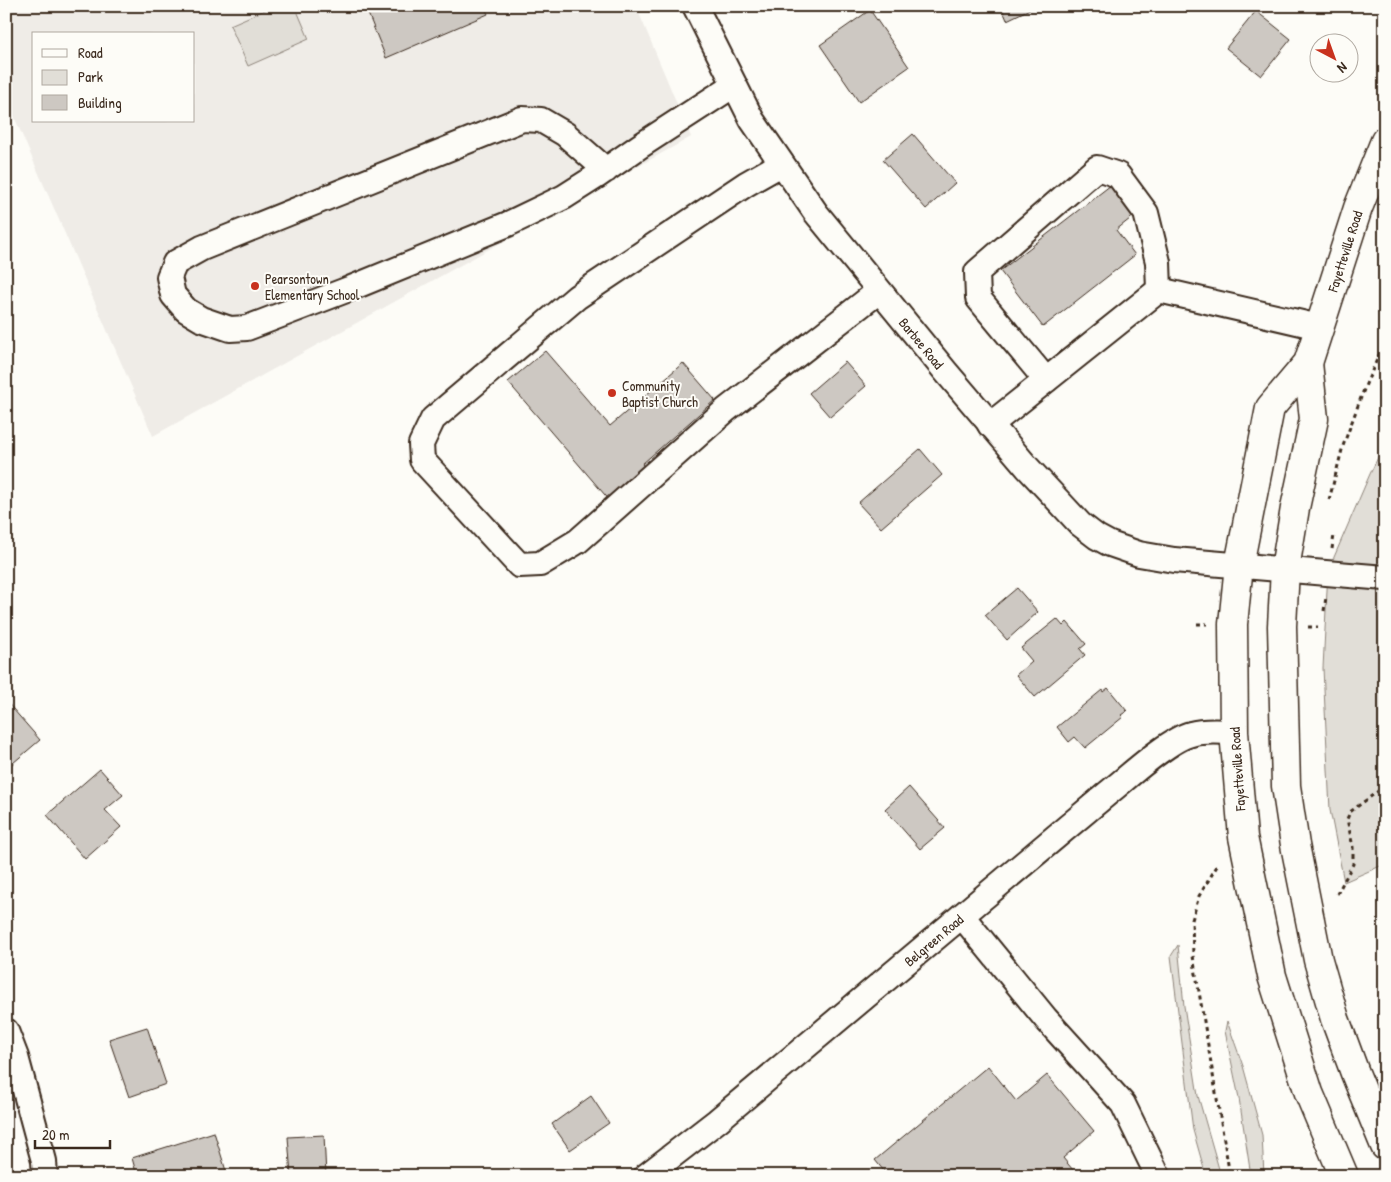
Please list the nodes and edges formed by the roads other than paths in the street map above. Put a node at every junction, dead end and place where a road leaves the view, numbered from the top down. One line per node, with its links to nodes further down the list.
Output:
1 (695, 6): 2 (street, Barbee Road)
2 (734, 85): 4 (street, Barbee Road); 5 (street)
3 (1385, 141): 8 (main road, Fayetteville Road)
4 (781, 164): 7 (street, Barbee Road); 7 (street)
5 (606, 170): 5 (street)
6 (1158, 290): 8 (street); 10 (street); 10 (street)
7 (879, 291): 11 (street, Barbee Road)
8 (1319, 327): 9 (main road, Fayetteville Road)
9 (1308, 363): 12 (main road, Fayetteville Road); 13 (main road, Fayetteville Road)
10 (1046, 380): 11 (street)
11 (990, 424): 12 (street, Barbee Road)
12 (1239, 565): 13 (street, Barbee Road); 15 (main road, Fayetteville Road)
13 (1285, 569): 14 (street, Barbee Road); 18 (main road, Fayetteville Road)
14 (1385, 578)
15 (1234, 732): 16 (street, Belgreen Road); 22 (main road, Fayetteville Road)
16 (962, 916): 20 (street, Belgreen Road); 21 (street)
17 (6, 1031): 19 (street)
18 (1385, 1146)
19 (46, 1176)
20 (646, 1176)
21 (1158, 1176)
22 (1344, 1176)

